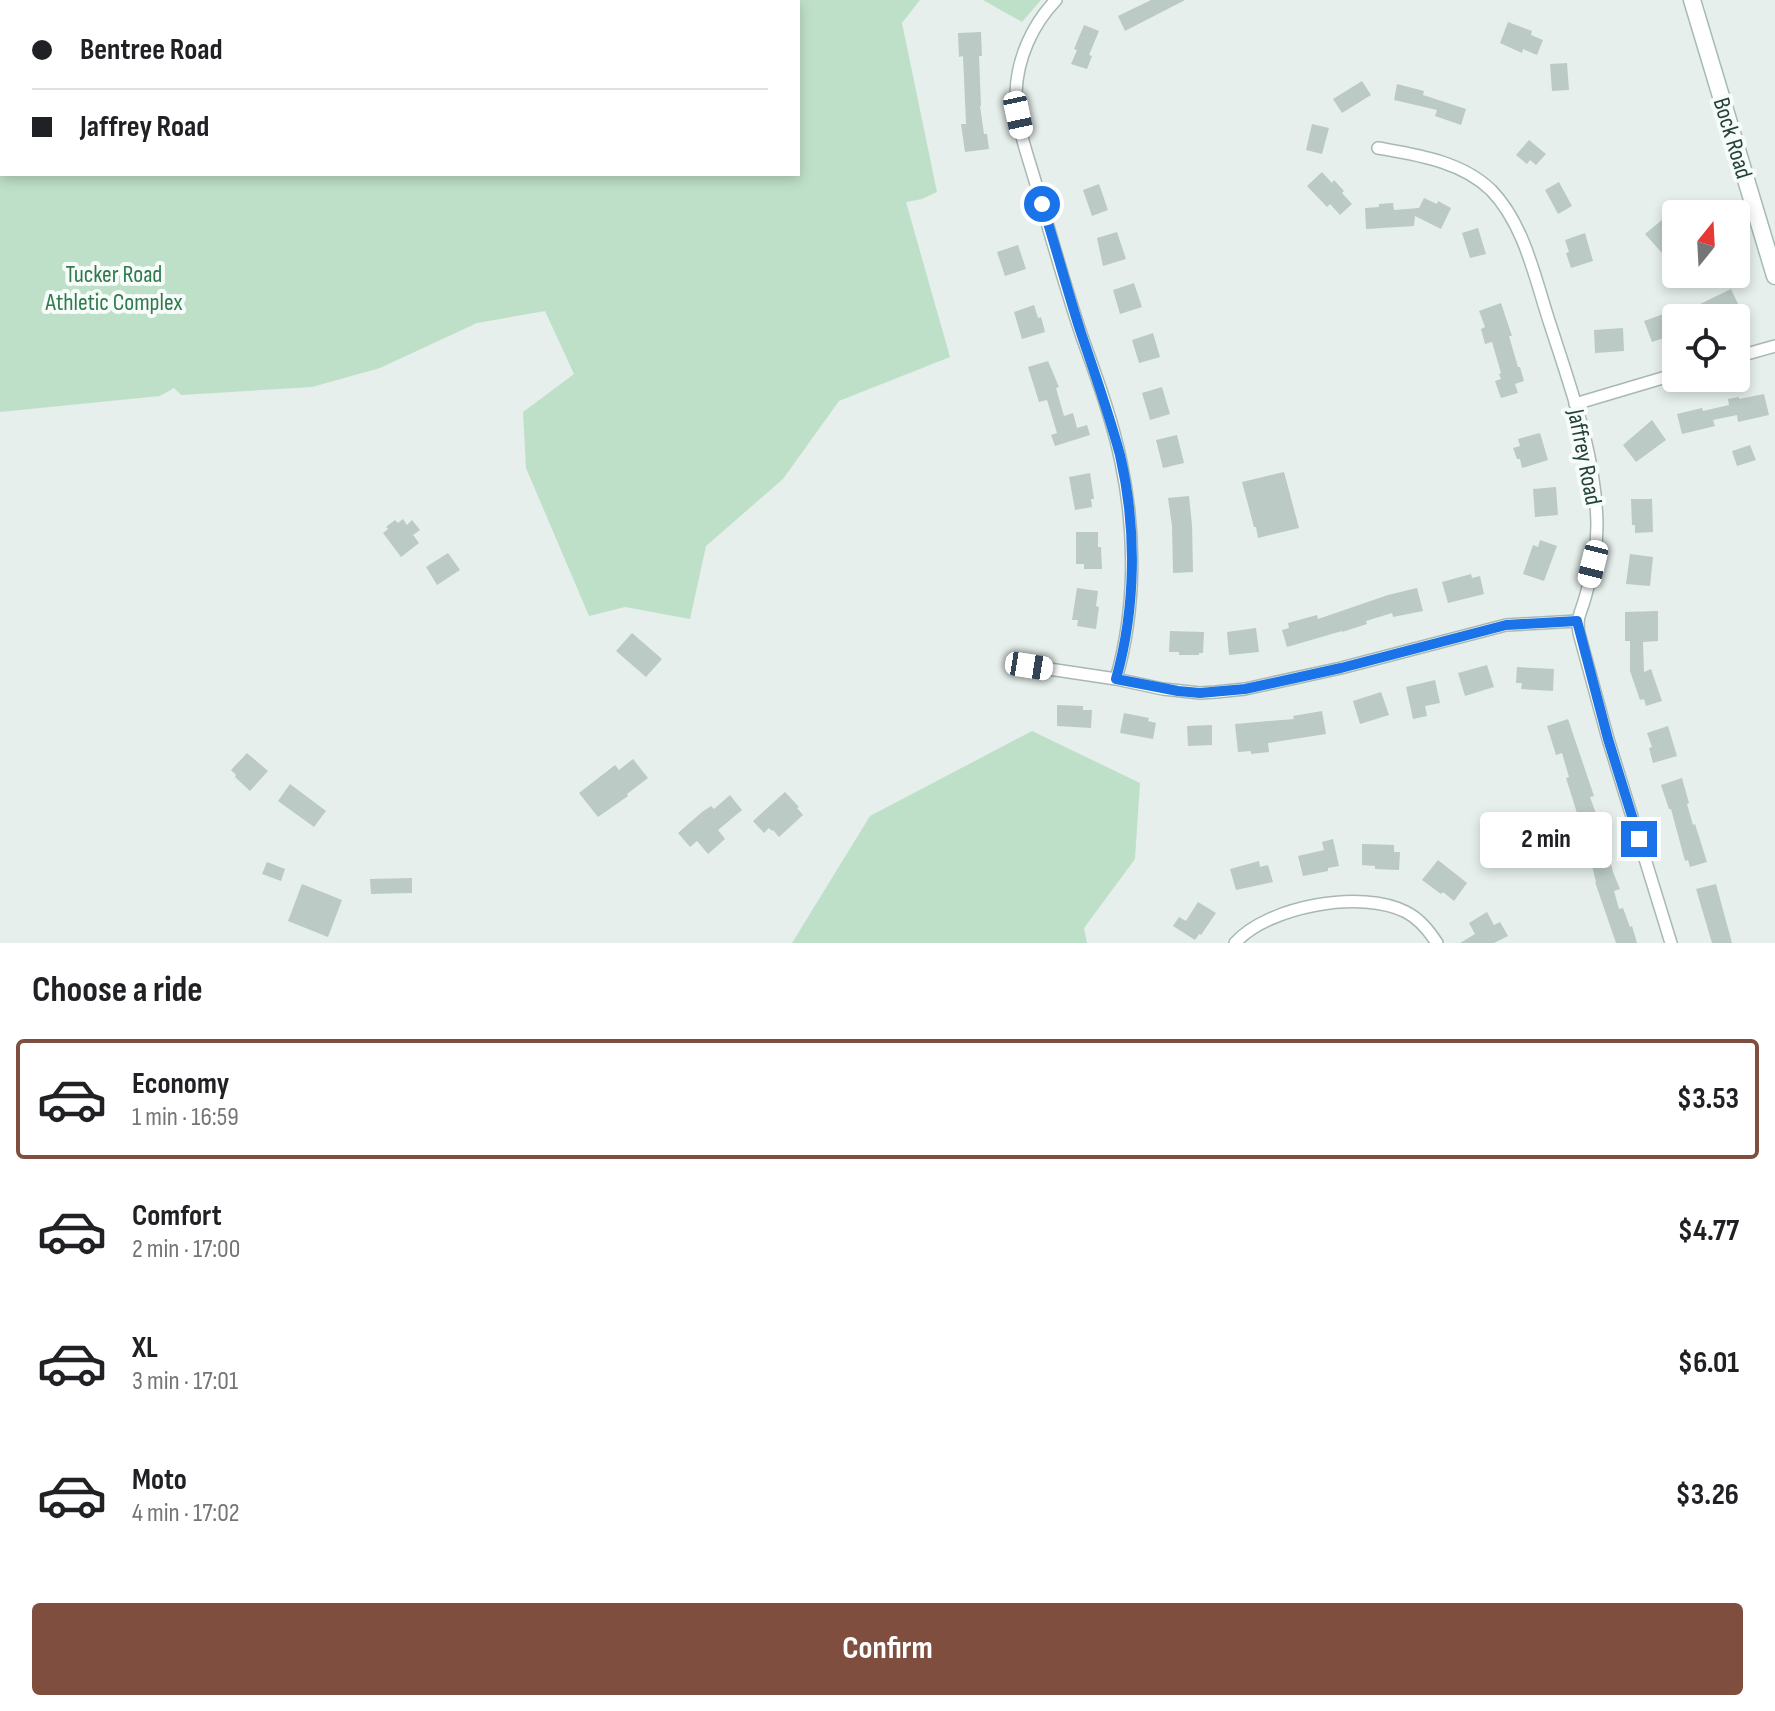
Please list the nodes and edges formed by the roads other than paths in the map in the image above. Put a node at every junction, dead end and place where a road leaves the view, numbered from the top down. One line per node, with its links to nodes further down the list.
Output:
1 (1056, 0): 11 (street)
2 (1692, 0): 4 (main road, Bock Road)
3 (1378, 148): 8 (street, Jaffrey Road)
4 (1775, 276)
5 (1775, 346): 6 (street)
6 (1750, 353)
7 (1662, 378): 8 (street)
8 (1575, 404): 9 (street, Jaffrey Road)
9 (1577, 621): 11 (street); 14 (street)
10 (1029, 666): 11 (street)
11 (1116, 679)
12 (1235, 943): 13 (street)
13 (1437, 943)
14 (1671, 943)

